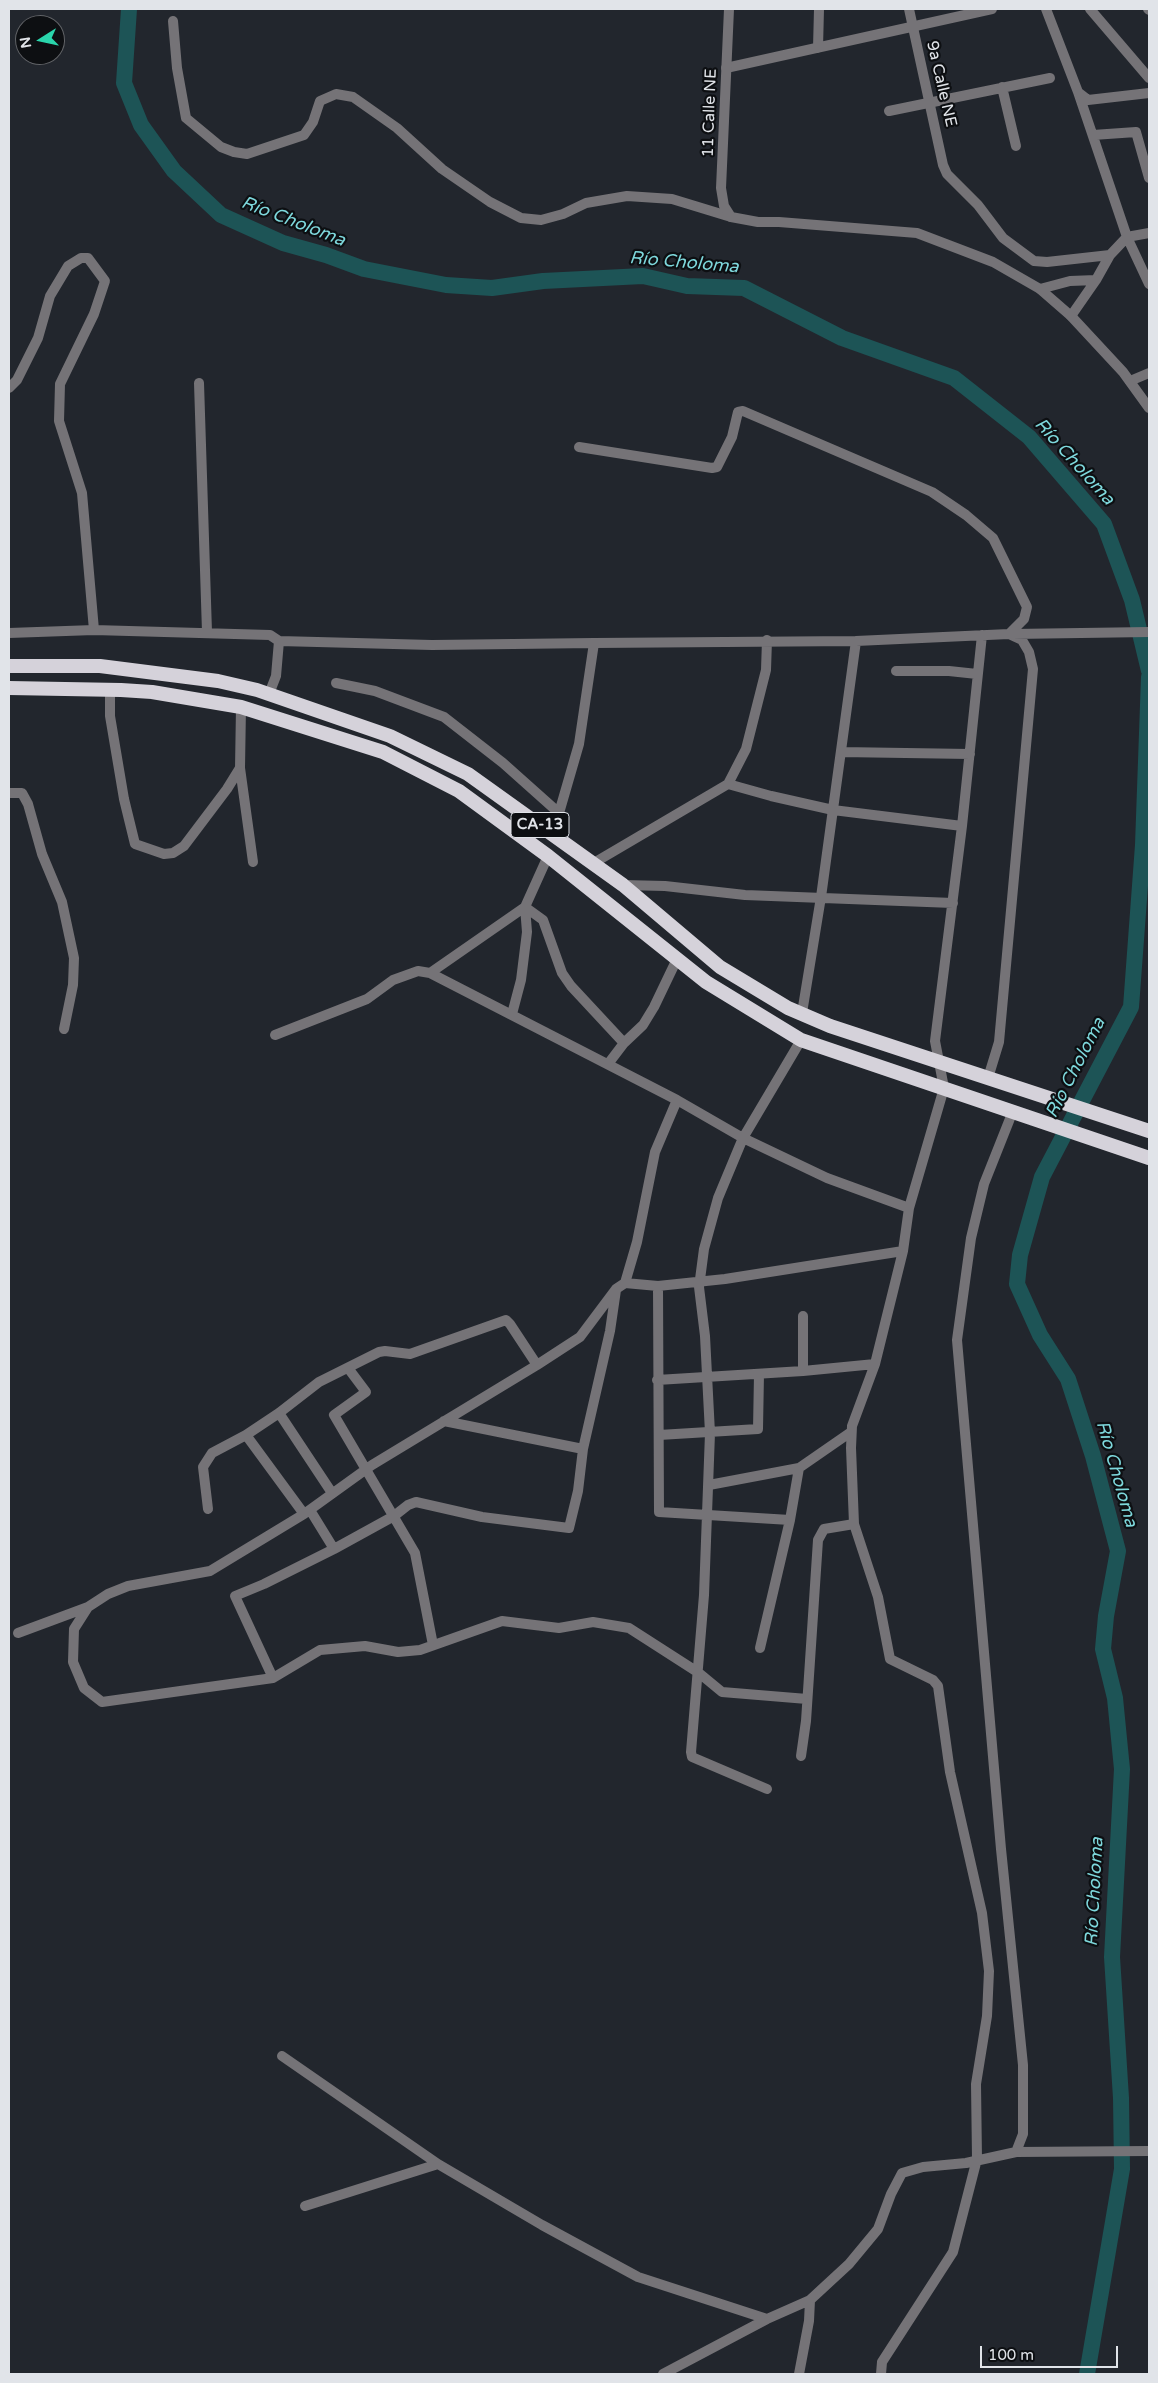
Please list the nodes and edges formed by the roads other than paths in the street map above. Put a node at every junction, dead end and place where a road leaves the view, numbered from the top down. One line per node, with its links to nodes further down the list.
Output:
1 (729, 9): 10 (street, 11 Calle NE)
2 (819, 9): 9 (street)
3 (909, 9): 8 (street, 9a Calle NE)
4 (992, 9): 8 (street)
5 (1046, 9): 14 (street)
6 (1090, 9): 12 (street)
7 (174, 21): 21 (street)
8 (913, 28): 9 (street); 16 (street, 9a Calle NE)
9 (818, 48): 10 (street)
10 (726, 68): 21 (street, 11 Calle NE)
11 (1050, 78): 13 (street)
12 (1149, 78)
13 (1002, 87): 16 (street); 19 (street)
14 (1078, 92): 15 (street); 18 (street)
15 (1149, 93)
16 (930, 101): 17 (street); 24 (street, 9a Calle NE)
17 (889, 111)
18 (1093, 135): 20 (street); 23 (street)
19 (1016, 146)
20 (1149, 178)
21 (731, 217): 27 (street)
22 (1149, 233): 23 (street)
23 (1127, 237): 24 (street); 26 (street)
24 (1110, 256): 25 (street)
25 (1096, 280): 27 (street); 28 (street)
26 (1149, 284)
27 (1040, 289): 28 (street)
28 (1071, 316): 30 (street)
29 (1148, 373): 30 (street)
30 (1130, 381): 33 (street)
31 (199, 383): 36 (street)
32 (9, 388): 35 (street)
33 (1149, 408)
34 (579, 447): 39 (street)
35 (94, 630): 36 (street); 38 (street)
36 (207, 632): 43 (street)
37 (1149, 632): 39 (street)
38 (9, 633)
39 (1009, 634): 40 (street); 79 (street)
40 (982, 635): 42 (street); 47 (street)
41 (768, 640): 42 (street); 44 (street); 56 (street)
42 (856, 641): 53 (street)
43 (279, 642): 44 (street); 51 (street)
44 (594, 643): 59 (street)
45 (9, 666): 51 (highway, CA-13)
46 (896, 671): 47 (street)
47 (977, 674): 54 (street)
48 (336, 683): 59 (street)
49 (9, 688): 50 (highway, CA-13)
50 (110, 690): 52 (highway, CA-13); 55 (street)
51 (269, 694): 61 (highway, CA-13)
52 (241, 707): 55 (street); 62 (highway, CA-13)
53 (841, 752): 54 (street); 58 (street)
54 (970, 754): 60 (street)
55 (240, 768): 63 (street)
56 (728, 784): 58 (street); 64 (street)
57 (9, 793): 73 (street)
58 (833, 810): 60 (street); 66 (street)
59 (559, 813): 61 (street)
60 (962, 826): 67 (street)
61 (552, 834): 64 (highway, CA-13)
62 (548, 856): 68 (street); 69 (highway, CA-13)
63 (253, 862)
64 (592, 864): 65 (highway, CA-13)
65 (623, 885): 66 (street); 71 (highway, CA-13)
66 (821, 897): 67 (street); 71 (street)
67 (953, 903): 77 (street)
68 (525, 907): 70 (street); 72 (street); 76 (street)
69 (677, 959): 75 (highway, CA-13); 76 (street)
70 (430, 973): 72 (street); 74 (street)
71 (802, 1013): 77 (highway, CA-13)
72 (512, 1014): 78 (street)
73 (64, 1029)
74 (275, 1035)
75 (801, 1040): 80 (highway, CA-13); 84 (street)
76 (624, 1043): 78 (street)
77 (939, 1063): 79 (highway, CA-13); 80 (street)
78 (608, 1064): 81 (street)
79 (988, 1078): 83 (highway, CA-13)
80 (944, 1088): 82 (highway, CA-13); 86 (street)
81 (677, 1100): 84 (street); 89 (street)
82 (1019, 1113): 85 (highway, CA-13); 128 (street)
83 (1149, 1132)
84 (743, 1138): 86 (street); 88 (street)
85 (1149, 1158)
86 (909, 1208): 87 (street)
87 (902, 1251): 88 (street); 92 (street)
88 (700, 1282): 90 (street); 97 (street)
89 (620, 1286): 90 (street); 93 (street); 105 (street)
90 (658, 1286): 98 (street)
91 (803, 1316): 95 (street)
92 (875, 1364): 95 (street); 101 (street)
93 (537, 1365): 94 (street); 100 (street)
94 (348, 1368): 99 (street); 107 (street)
95 (803, 1371): 96 (street)
96 (759, 1374): 97 (street); 102 (street)
97 (707, 1376): 98 (street); 102 (street)
98 (658, 1380): 104 (street)
99 (279, 1413): 103 (street); 109 (street)
100 (444, 1421): 105 (street); 107 (street)
101 (851, 1432): 106 (street); 115 (street)
102 (710, 1433): 104 (street); 108 (street)
103 (246, 1435): 110 (street); 111 (street)
104 (659, 1435): 112 (street)
105 (583, 1450): 113 (street)
106 (799, 1468): 108 (street); 114 (street)
107 (366, 1469): 109 (street); 113 (street)
108 (709, 1485): 112 (street)
109 (332, 1493): 111 (street)
110 (208, 1509)
111 (307, 1512): 116 (street); 117 (street)
112 (708, 1514): 114 (street); 121 (street)
113 (394, 1516): 116 (street); 119 (street)
114 (790, 1520): 120 (street)
115 (854, 1524): 123 (street); 129 (street)
116 (334, 1549): 122 (street)
117 (88, 1607): 118 (street); 122 (street)
118 (18, 1633)
119 (433, 1645): 121 (street); 122 (street)
120 (760, 1648)
121 (699, 1673): 123 (street); 125 (street)
122 (273, 1678)
123 (807, 1699): 124 (street)
124 (801, 1756)
125 (767, 1789)
126 (282, 2056): 130 (street)
127 (1149, 2151): 128 (street)
128 (1016, 2152): 129 (street)
129 (978, 2159): 132 (street); 136 (street)
130 (438, 2164): 131 (street); 133 (street)
131 (305, 2206)
132 (810, 2300): 133 (street); 135 (street)
133 (767, 2320): 134 (street)
134 (664, 2374)
135 (799, 2374)
136 (881, 2374)

